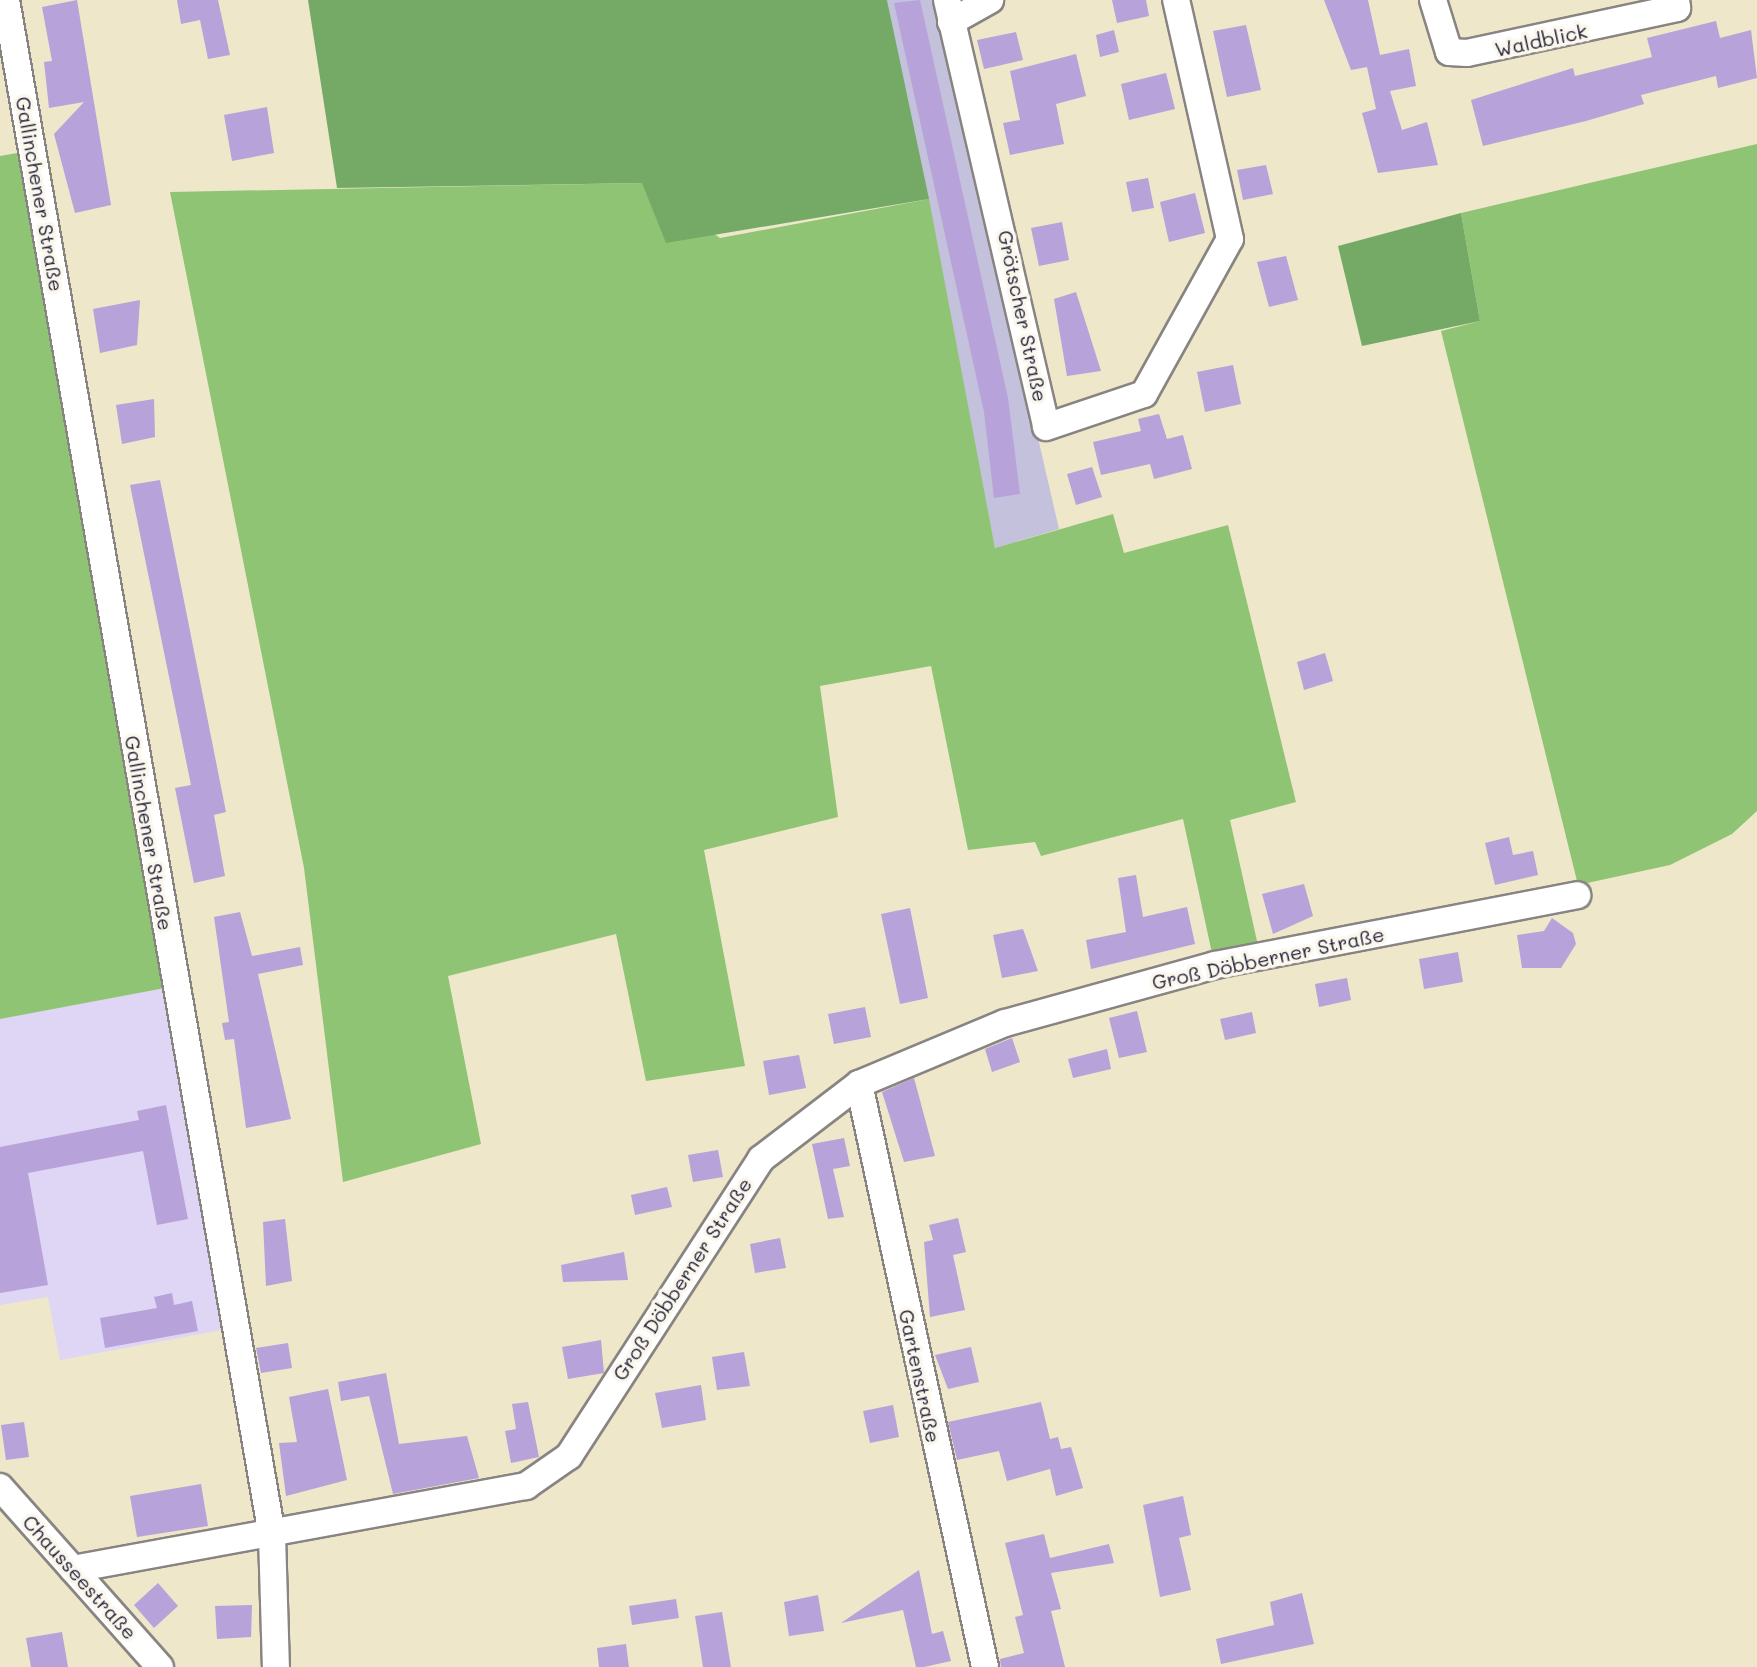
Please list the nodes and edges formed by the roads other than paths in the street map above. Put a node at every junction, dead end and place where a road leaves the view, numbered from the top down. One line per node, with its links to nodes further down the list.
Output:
1 (6, 0): 7 (street, Gallinchener Straße)
2 (990, 0): 6 (street, Grötscher Straße)
3 (1176, 0): 6 (street, Grötscher Straße)
4 (1433, 0): 5 (street, Waldblick)
5 (1676, 0)
6 (949, 11)
7 (7, 50): 11 (street, Gallinchener Straße)
8 (1577, 895): 9 (street, Groß Döbberner Straße)
9 (859, 1084): 11 (street, Groß Döbberner Straße); 15 (street, Gartenstraße)
10 (0, 1487): 12 (street, Chausseestraße)
11 (272, 1535): 12 (street, Groß Döbberner Straße); 14 (street, Gallinchener Straße)
12 (73, 1569): 13 (street, Chausseestraße)
13 (160, 1667)
14 (276, 1667)
15 (985, 1667)

